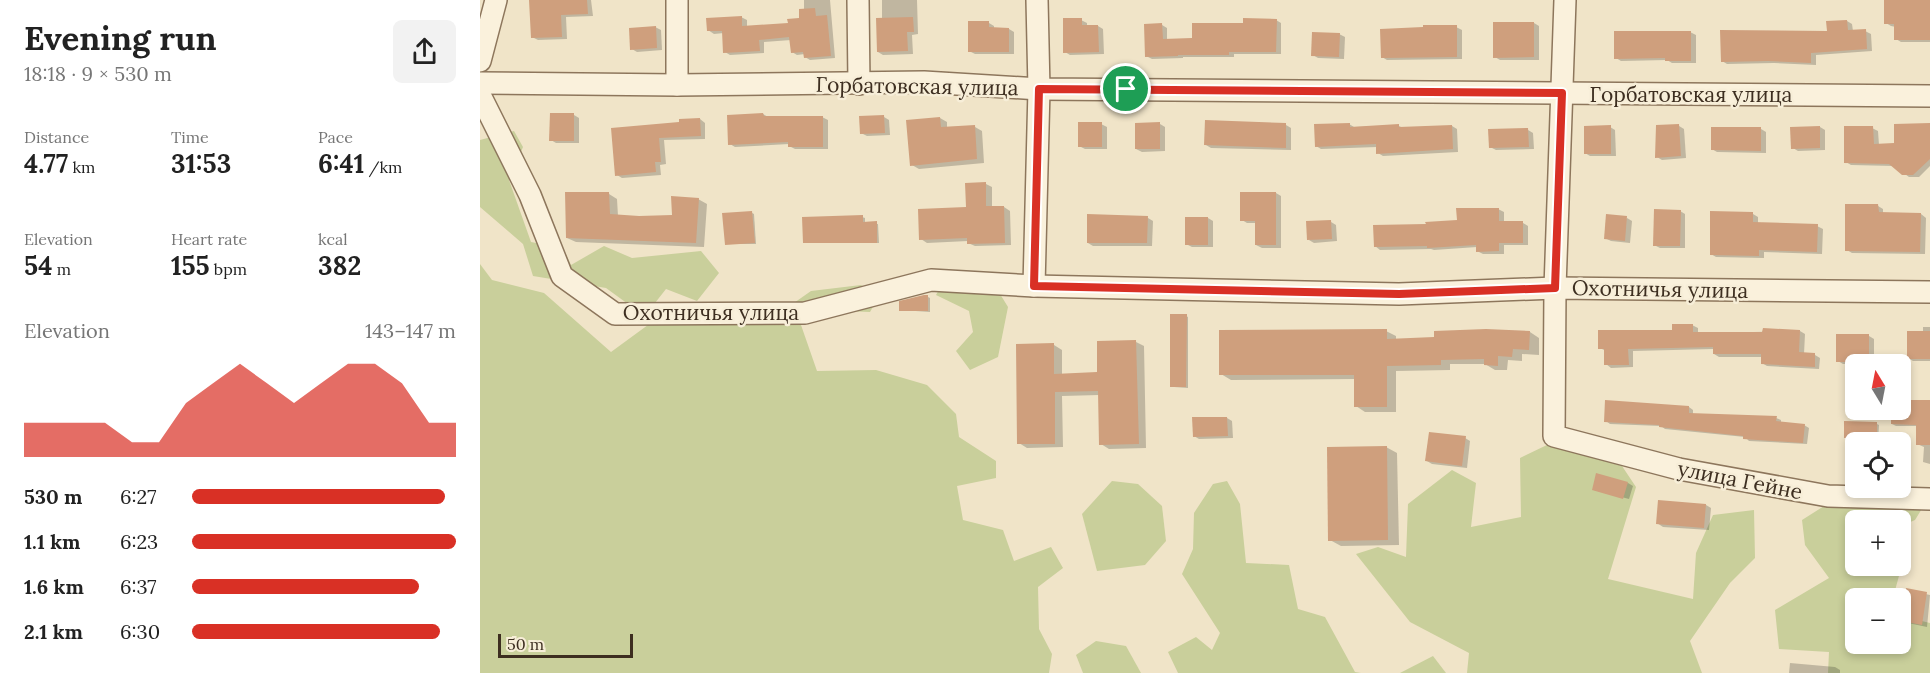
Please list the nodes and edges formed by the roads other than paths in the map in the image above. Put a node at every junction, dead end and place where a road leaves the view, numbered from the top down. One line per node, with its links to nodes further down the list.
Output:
1 (496, 0): 6 (street)
2 (677, 0): 8 (street)
3 (858, 0): 9 (street)
4 (1037, 0): 10 (street)
5 (1565, 0): 11 (street)
6 (480, 61)
7 (480, 83): 8 (street, Горбатовская улица)
8 (677, 84): 9 (street, Горбатовская улица)
9 (859, 84): 10 (street, Горбатовская улица)
10 (1039, 89): 11 (street, Горбатовская улица); 14 (street)
11 (1562, 93): 13 (street, Горбатовская улица); 15 (street)
12 (480, 95): 14 (street, Охотничья улица)
13 (1930, 96)
14 (1034, 286): 15 (street, Охотничья улица)
15 (1555, 288): 16 (street, Охотничья улица); 17 (street, улица Гейне)
16 (1930, 292)
17 (1930, 499)

